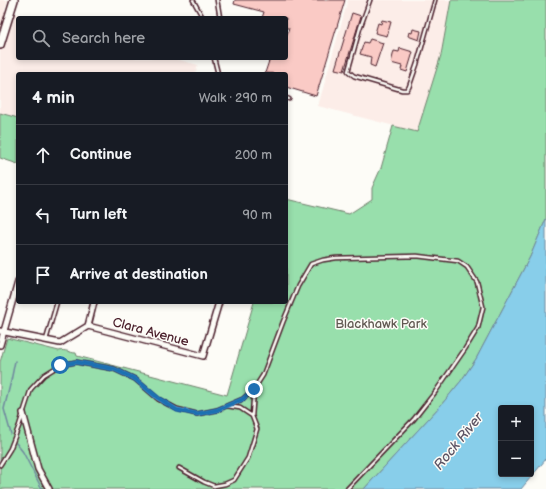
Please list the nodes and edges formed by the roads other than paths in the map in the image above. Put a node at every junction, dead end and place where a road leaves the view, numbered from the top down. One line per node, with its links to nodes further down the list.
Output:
1 (14, 0): 8 (street)
2 (193, 0): 6 (lane)
3 (217, 0): 7 (lane)
4 (370, 0): 5 (lane)
5 (434, 0)
6 (202, 16)
7 (220, 16)
8 (0, 45)
9 (214, 60): 10 (lane)
10 (218, 72)
11 (16, 288): 16 (street)
12 (56, 304): 17 (lane)
13 (94, 304): 15 (street)
14 (218, 304): 15 (street, Clara Avenue)
15 (88, 326): 17 (street)
16 (2, 332): 17 (street); 18 (street)
17 (46, 340)
18 (0, 345)
19 (254, 389): 20 (lane); 22 (lane); 26 (lane)
20 (227, 406): 21 (lane); 22 (lane)
21 (23, 413): 23 (lane); 25 (street)
22 (252, 416): 24 (lane)
23 (0, 466)
24 (179, 468)
25 (49, 489)
26 (347, 489)

